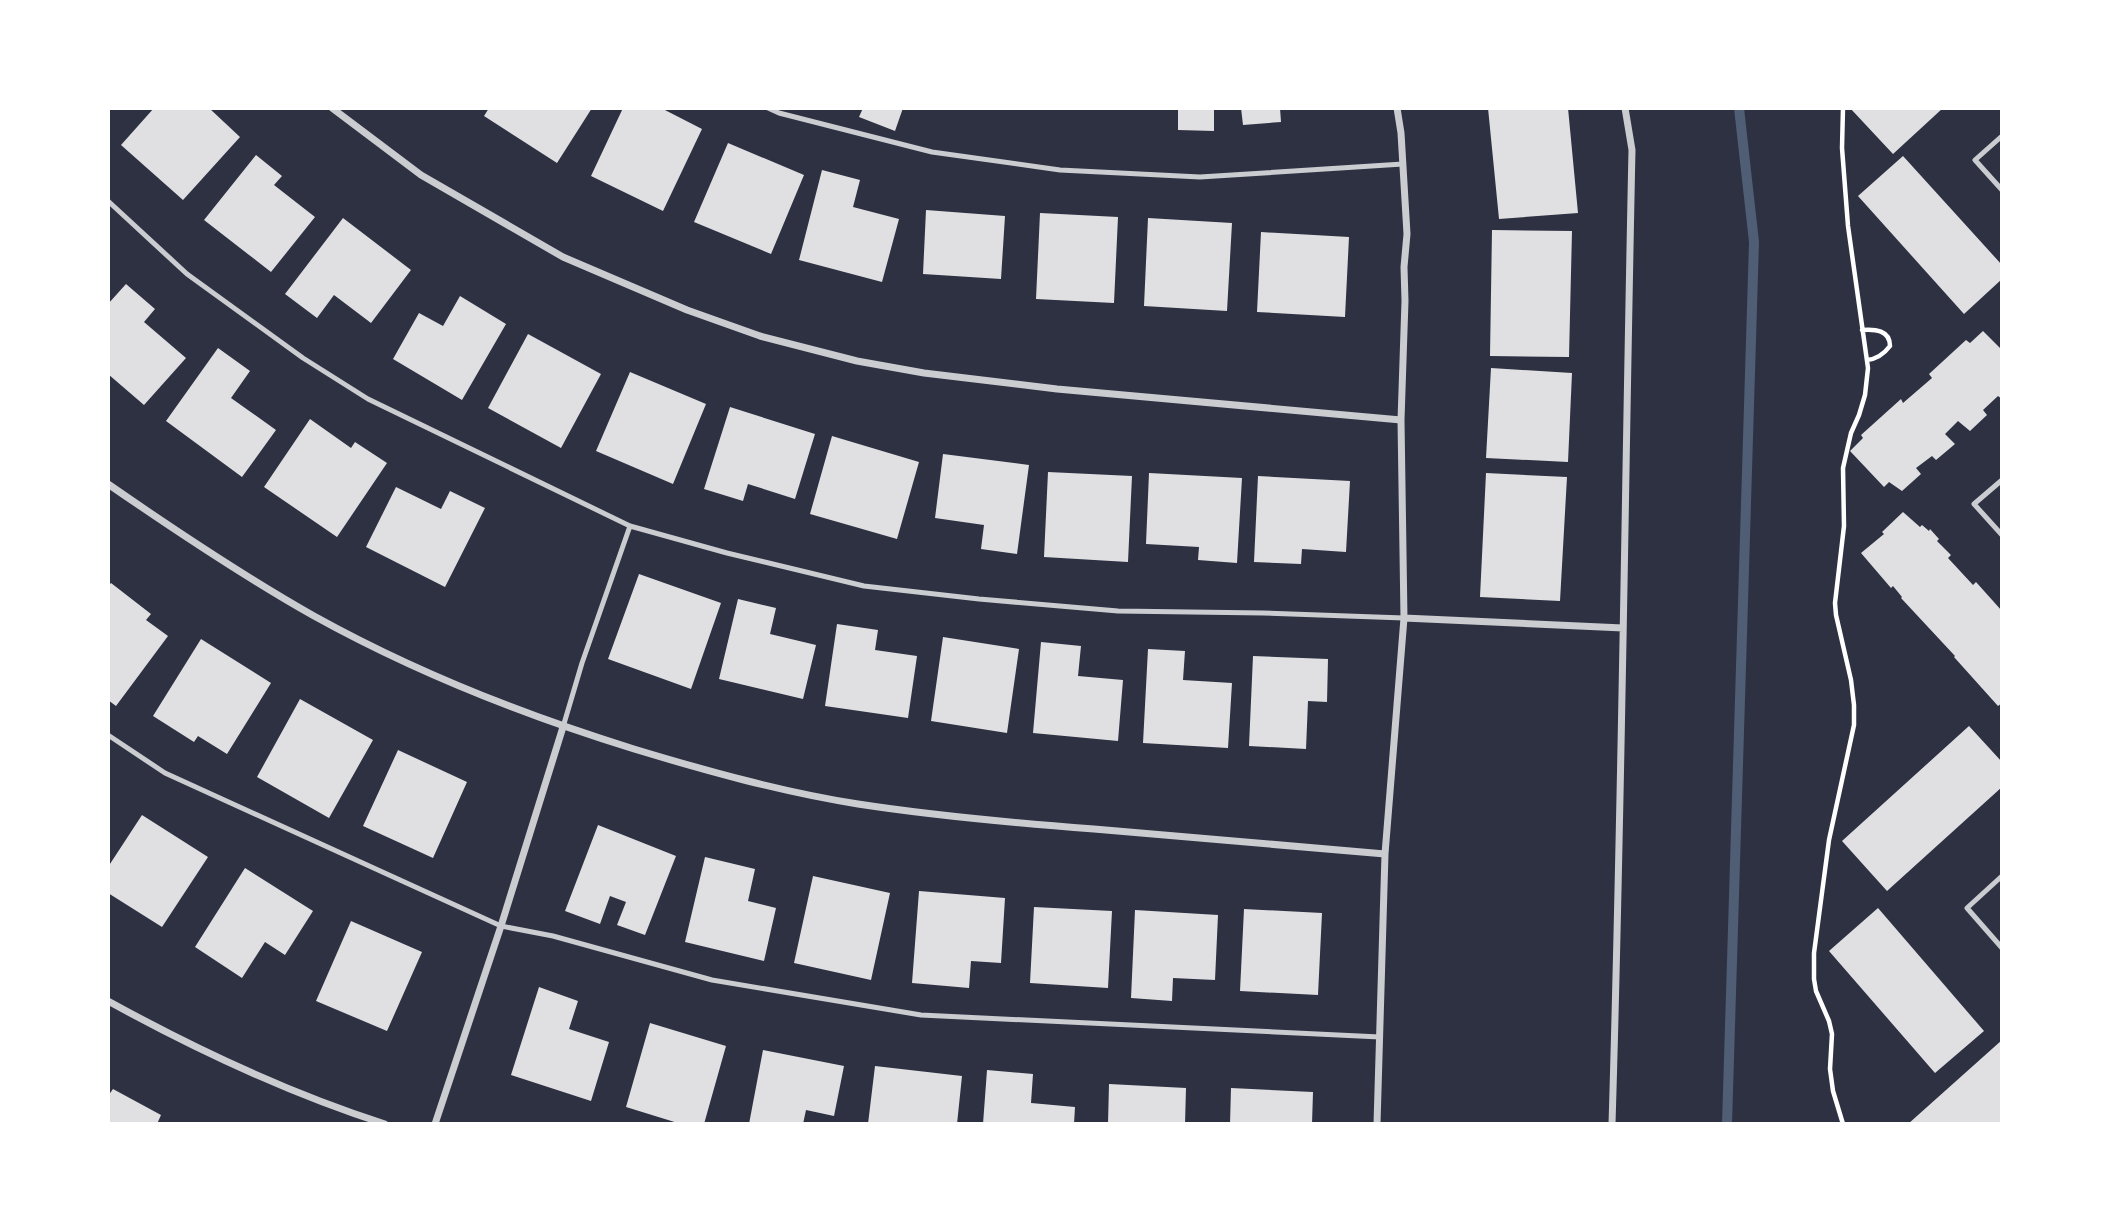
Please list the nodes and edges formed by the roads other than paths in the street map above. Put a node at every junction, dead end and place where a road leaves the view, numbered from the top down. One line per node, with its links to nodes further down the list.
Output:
1 (331, 108): 9 (street)
2 (768, 108): 6 (lane)
3 (1397, 108): 6 (street)
4 (1625, 108): 15 (street)
5 (2001, 136): 7 (lane)
6 (1403, 164): 9 (street)
7 (2001, 190)
8 (108, 201): 12 (lane)
9 (1401, 420): 14 (street)
10 (2001, 480): 13 (lane)
11 (108, 484): 16 (street)
12 (631, 526): 14 (lane); 16 (lane)
13 (2001, 535)
14 (1404, 618): 15 (street); 18 (street)
15 (1623, 628): 27 (street)
16 (564, 727): 18 (street); 20 (street)
17 (108, 735): 20 (lane)
18 (1385, 854): 23 (street)
19 (2001, 876): 21 (lane)
20 (501, 926): 23 (lane); 25 (street)
21 (2001, 948)
22 (108, 1001): 24 (street)
23 (1380, 1037): 26 (street)
24 (385, 1124)
25 (435, 1124)
26 (1377, 1124)
27 (1612, 1124)

